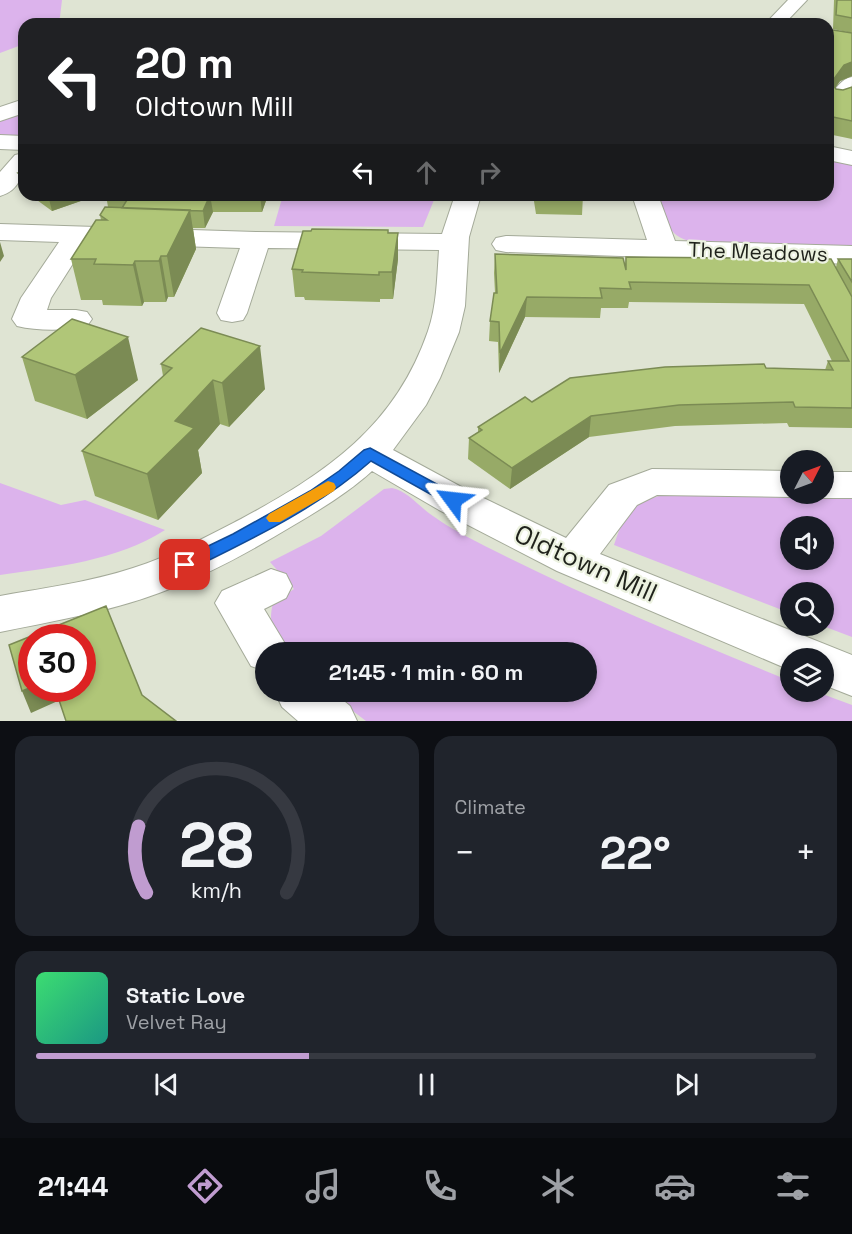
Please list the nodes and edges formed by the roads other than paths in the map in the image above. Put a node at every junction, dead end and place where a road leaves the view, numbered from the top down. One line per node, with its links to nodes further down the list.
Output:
1 (798, 0): 2 (street)
2 (780, 18)
3 (18, 108): 4 (street)
4 (0, 114)
5 (0, 142): 6 (street)
6 (18, 143)
7 (834, 154): 8 (street)
8 (852, 158)
9 (18, 167): 10 (street)
10 (0, 188)
11 (466, 201): 16 (street)
12 (647, 201): 18 (street, The Meadows)
13 (0, 232): 14 (street)
14 (77, 235): 15 (street); 21 (street)
15 (257, 240): 16 (street); 20 (street)
16 (454, 242): 22 (street)
17 (506, 244): 18 (street, The Meadows)
18 (664, 249): 19 (street, The Meadows)
19 (852, 255)
20 (232, 313)
21 (76, 319)
22 (370, 453): 26 (street, Oldtown Mill); 28 (street)
23 (780, 484): 26 (street)
24 (834, 485): 25 (street)
25 (852, 486)
26 (572, 560): 30 (street, Oldtown Mill)
27 (271, 586): 29 (street)
28 (0, 614)
29 (261, 642)
30 (786, 648)
31 (834, 668): 32 (street)
32 (852, 676)
33 (311, 702): 34 (street)
34 (333, 721)

